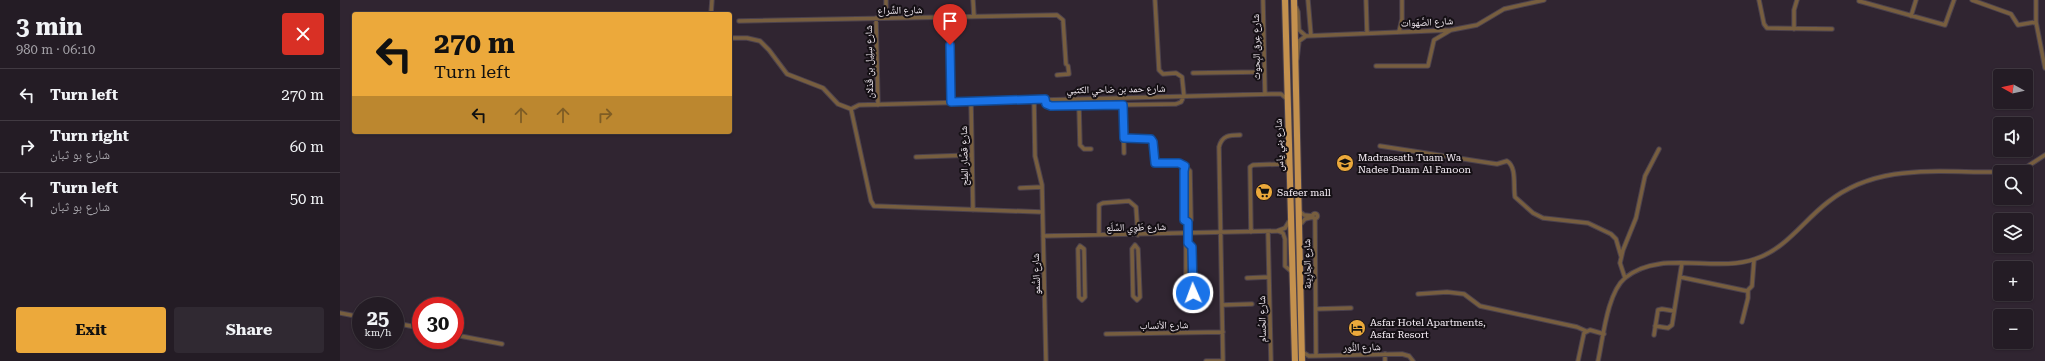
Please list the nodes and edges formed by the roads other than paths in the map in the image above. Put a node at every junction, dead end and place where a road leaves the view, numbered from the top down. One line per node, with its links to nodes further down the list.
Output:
1 (712, 0): 19 (street)
2 (886, 0): 24 (street)
3 (973, 0): 20 (street)
4 (1155, 0): 48 (street)
5 (1263, 0): 39 (street, شارع عِرق البِحوث)
6 (1285, 0): 37 (main road, شارع بني ياس)
7 (1308, 0): 33 (street)
8 (1366, 0): 30 (street)
9 (1402, 0): 31 (street)
10 (1544, 0): 29 (street, شارع الصَّهَوات)
11 (1760, 0): 27 (street)
12 (1797, 0): 27 (street)
13 (1916, 0): 21 (street)
14 (1954, 0): 21 (street)
15 (1972, 0): 26 (street)
16 (2036, 0): 26 (street)
17 (1860, 1): 21 (street)
18 (1294, 3): 32 (street); 35 (main road, شارع بني ياس)
19 (711, 12)
20 (974, 16): 22 (street, شارع الشِّراع); 42 (street, شارع الشِّراع)
21 (1911, 16)
22 (949, 17): 24 (street, شارع الشِّراع); 52 (street)
23 (876, 18): 24 (street, شارع الشِّراع); 25 (street, شارع الشِّراع); 54 (street, شارع سِلِيل بن قَذلان)
24 (886, 18)
25 (739, 21)
26 (2036, 22): 38 (street)
27 (1794, 29): 28 (street)
28 (1832, 29)
29 (1451, 30): 31 (street, شارع الصَّهَوات); 36 (street)
30 (1367, 32): 31 (street, شارع الصَّهَوات); 33 (street, شارع الصَّهَوات)
31 (1398, 32)
32 (1306, 36): 33 (street, شارع الصَّهَوات); 35 (street)
33 (1311, 36)
34 (732, 38): 58 (street)
35 (1296, 61): 43 (main road, شارع بني ياس)
36 (1376, 66)
37 (1287, 68): 43 (main road); 45 (main road, شارع بني ياس)
38 (2045, 68)
39 (1264, 70): 40 (street); 44 (street, شارع عِرق البِحوث)
40 (1258, 72): 41 (street); 44 (street)
41 (1192, 73)
42 (1057, 75)
43 (1296, 75): 76 (main road, شارع بني ياس)
44 (1264, 78): 46 (street, شارع عِرق البِحوث)
45 (1287, 87): 47 (street); 51 (main road, شارع بني ياس)
46 (1265, 94): 47 (street, شارع حمد بن ضاحي الكتبي); 48 (street, شارع حمد بن ضاحي الكتبي)
47 (1281, 94): 51 (street)
48 (1184, 96): 50 (street, شارع حمد بن ضاحي الكتبي); 55 (street)
49 (1034, 99): 50 (street, شارع حمد بن ضاحي الكتبي); 53 (street, شارع حمد بن ضاحي الكتبي); 73 (street, شارع السُّمو)
50 (1045, 99): 57 (street)
51 (1287, 99): 69 (main road, شارع بني ياس)
52 (951, 102): 53 (street, شارع حمد بن ضاحي الكتبي); 54 (street, شارع حمد بن ضاحي الكتبي)
53 (971, 102): 66 (street, شارع قصَّار المِلح)
54 (878, 105): 56 (street, شارع حمد بن ضاحي الكتبي)
55 (1123, 105): 57 (street); 61 (street)
56 (856, 106): 58 (street, شارع حمد بن ضاحي الكتبي); 59 (street)
57 (1079, 106): 63 (street)
58 (851, 109): 59 (street)
59 (852, 116): 75 (street)
60 (1240, 135): 83 (street)
61 (1124, 138): 65 (street); 71 (street)
62 (1380, 146): 95 (street)
63 (1091, 149)
64 (1659, 149): 95 (street)
65 (1124, 153)
66 (972, 155): 68 (street); 75 (street, شارع قصَّار المِلح)
67 (2045, 155): 70 (street)
68 (916, 157)
69 (1289, 157): 79 (main road, شارع بني ياس); 84 (street)
70 (2030, 165)
71 (1186, 168): 80 (street); 80 (street)
72 (1993, 172): 97 (street)
73 (1042, 187): 74 (street); 77 (street, شارع السُّمو)
74 (1020, 188)
75 (973, 210): 77 (street)
76 (1298, 210): 78 (street); 81 (main road, شارع بني ياس)
77 (1042, 212): 89 (street, شارع السُّمو)
78 (1313, 217): 81 (street); 109 (street, شارع الجارِينة)
79 (1291, 218): 82 (street); 91 (main road, شارع بني ياس)
80 (1188, 222): 86 (street)
81 (1298, 228): 96 (main road, شارع بني ياس)
82 (1277, 231): 85 (street, شارع طَوِي السِّلَع); 99 (street)
83 (1221, 232): 84 (street, شارع طَوِي السِّلَع); 86 (street, شارع طَوِي السِّلَع); 107 (street)
84 (1251, 232): 85 (street, شارع طَوِي السِّلَع)
85 (1268, 232): 100 (street, شارع الحُسام)
86 (1188, 233): 88 (street, شارع طَوِي السِّلَع); 92 (street)
87 (1099, 235): 88 (street, شارع طَوِي السِّلَع); 88 (street); 90 (street, شارع طَوِي السِّلَع)
88 (1136, 235): 93 (street)
89 (1043, 236): 90 (street, شارع طَوِي السِّلَع); 127 (street, شارع السُّمو)
90 (1080, 236): 94 (street)
91 (1291, 242): 96 (main road); 99 (main road, شارع بني ياس)
92 (1188, 243): 92 (street)
93 (1134, 245): 93 (street)
94 (1080, 246): 94 (street)
95 (1622, 256): 103 (street)
96 (1299, 259): 122 (main road, شارع بني ياس)
97 (1754, 260): 98 (street); 104 (street)
98 (1682, 263): 101 (street); 103 (street)
99 (1292, 273): 131 (main road, شارع بني ياس)
100 (1269, 277): 102 (street); 130 (street, شارع الحُسام)
101 (1680, 277): 104 (street); 110 (street)
102 (1247, 278)
103 (1624, 278): 118 (street)
104 (1748, 290): 113 (street)
105 (1418, 294): 115 (street)
106 (1252, 304): 107 (street)
107 (1222, 305): 116 (street)
108 (1351, 308): 109 (street)
109 (1316, 309): 126 (street, شارع الجارِينة)
110 (1674, 311): 114 (street); 114 (street)
111 (340, 313): 112 (street)
112 (352, 315)
113 (1742, 322)
114 (1655, 326): 119 (street)
115 (1586, 331): 118 (street); 137 (street)
116 (1223, 332): 117 (street, شارع الأنساب); 129 (street)
117 (1106, 334)
118 (1604, 334): 138 (street)
119 (1654, 335)
120 (464, 337): 121 (street)
121 (502, 344)
122 (1302, 352): 125 (street, شارع النُّور); 132 (main road, شارع بني ياس)
123 (1385, 354): 124 (street, شارع النُّور); 135 (street); 136 (street, شارع النُّور)
124 (1352, 355): 126 (street, شارع النُّور); 134 (street)
125 (1309, 356): 126 (street, شارع النُّور); 132 (street)
126 (1318, 356): 133 (street, شارع الجارِينة)
127 (1046, 361)
128 (1206, 361): 129 (street)
129 (1223, 361)
130 (1271, 361)
131 (1295, 361)
132 (1303, 361)
133 (1320, 361)
134 (1352, 361)
135 (1385, 361)
136 (1413, 361)
137 (1578, 361)
138 (1598, 361)

